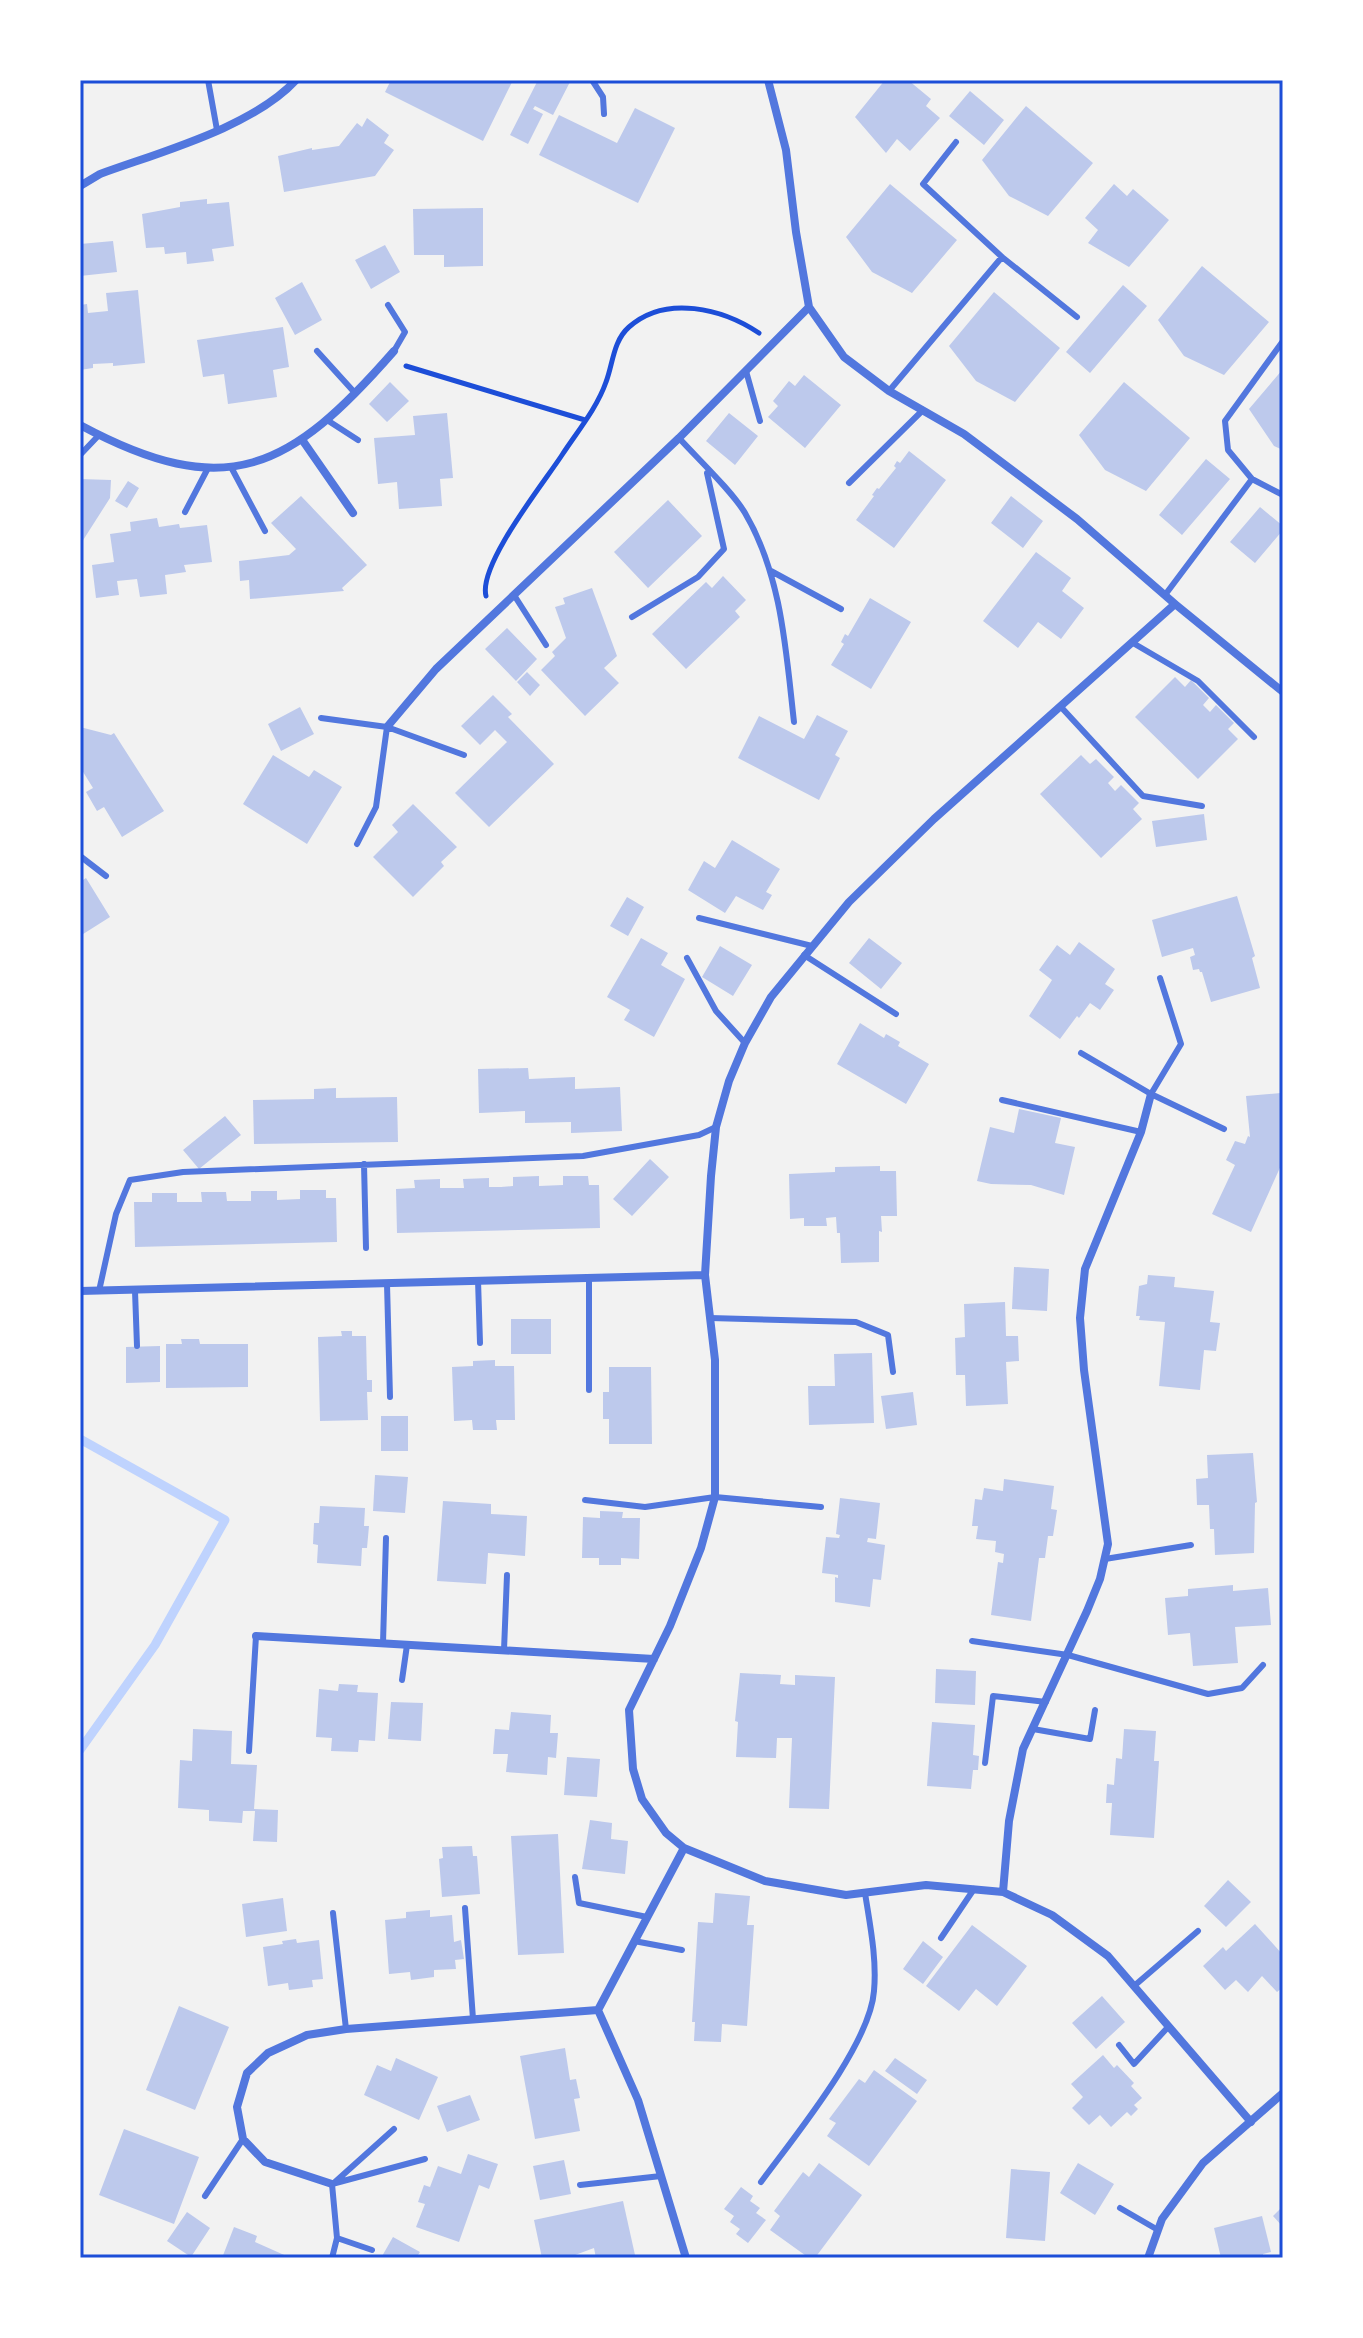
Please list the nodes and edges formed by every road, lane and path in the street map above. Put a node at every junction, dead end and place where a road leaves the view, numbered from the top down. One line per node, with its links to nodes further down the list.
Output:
1 (208, 80): 6 (lane)
2 (296, 80): 6 (street)
3 (592, 80): 5 (lane)
4 (768, 80): 11 (street)
5 (604, 114)
6 (217, 130): 8 (street)
7 (956, 142): 9 (lane)
8 (80, 186)
9 (1002, 257): 12 (lane); 19 (lane)
10 (388, 305): 16 (lane)
11 (809, 307): 14 (street); 19 (street)
12 (1077, 317)
13 (1283, 341): 34 (lane)
14 (774, 343): 18 (street); 23 (path)
15 (317, 351): 20 (lane)
16 (394, 351): 17 (street)
17 (386, 360): 20 (street); 23 (path)
18 (746, 371): 24 (lane); 27 (street)
19 (889, 391): 21 (street)
20 (355, 393): 22 (street)
21 (923, 410): 35 (lane); 42 (street)
22 (327, 420): 28 (lane); 29 (street)
23 (585, 420): 45 (path)
24 (760, 421)
25 (80, 425): 26 (street)
26 (99, 435): 30 (lane); 33 (street)
27 (679, 438): 32 (lane); 41 (street)
28 (358, 440)
29 (303, 441): 31 (street); 38 (street)
30 (80, 455)
31 (231, 467): 33 (street); 39 (lane)
32 (707, 469): 40 (lane); 46 (lane)
33 (207, 470): 37 (lane)
34 (1252, 479): 36 (lane); 42 (lane)
35 (849, 483)
36 (1283, 495)
37 (185, 512)
38 (353, 513)
39 (265, 531)
40 (771, 571): 44 (lane); 52 (lane)
41 (514, 595): 45 (street); 48 (lane)
42 (1165, 595): 43 (street)
43 (1175, 604): 47 (street); 49 (street)
44 (841, 609)
45 (491, 617): 53 (street)
46 (632, 617)
47 (1133, 643): 50 (street); 54 (lane)
48 (546, 645)
49 (1283, 692)
50 (1061, 707): 56 (lane); 61 (street)
51 (321, 718): 53 (lane)
52 (794, 722)
53 (387, 727): 55 (lane); 57 (lane)
54 (1254, 737)
55 (464, 755)
56 (1202, 806)
57 (357, 844)
58 (80, 856): 59 (lane)
59 (106, 876)
60 (699, 918): 61 (lane)
61 (812, 946): 62 (street)
62 (804, 955): 65 (lane); 66 (street)
63 (687, 958): 66 (lane)
64 (1160, 978): 68 (lane)
65 (896, 1014)
66 (745, 1043): 70 (street)
67 (1081, 1053): 68 (lane)
68 (1151, 1094): 71 (lane); 72 (street)
69 (1002, 1100): 72 (lane)
70 (716, 1127): 73 (lane); 75 (street)
71 (1224, 1129)
72 (1141, 1132): 93 (street)
73 (364, 1164): 74 (lane); 80 (lane)
74 (366, 1248)
75 (705, 1275): 76 (street); 82 (street)
76 (589, 1279): 77 (street); 86 (lane)
77 (478, 1280): 78 (street); 83 (lane)
78 (387, 1284): 81 (street); 87 (lane)
79 (80, 1291): 80 (street)
80 (99, 1291): 81 (street)
81 (135, 1291): 84 (lane)
82 (710, 1318): 85 (lane); 88 (street)
83 (480, 1343)
84 (137, 1346)
85 (893, 1372)
86 (589, 1390)
87 (390, 1397)
88 (715, 1497): 89 (lane); 90 (lane); 101 (street)
89 (585, 1500)
90 (821, 1507)
91 (386, 1538): 97 (lane)
92 (1191, 1545): 93 (lane)
93 (1105, 1559): 100 (street)
94 (507, 1575): 99 (lane)
95 (256, 1636): 97 (street); 107 (lane)
96 (972, 1641): 100 (lane)
97 (383, 1643): 98 (street)
98 (407, 1645): 99 (street); 103 (lane)
99 (504, 1650): 101 (street)
100 (1068, 1655): 102 (lane); 104 (street)
101 (654, 1659): 109 (street)
102 (1263, 1665)
103 (402, 1680)
104 (1046, 1702): 106 (street); 108 (lane)
105 (1095, 1710): 106 (lane)
106 (1033, 1729): 112 (street)
107 (249, 1751)
108 (985, 1763)
109 (684, 1848): 113 (street); 116 (street)
110 (575, 1877): 116 (lane)
111 (974, 1889): 112 (street); 113 (street); 118 (lane)
112 (1003, 1892): 121 (street)
113 (865, 1893): 133 (lane)
114 (465, 1908): 123 (lane)
115 (333, 1913): 125 (lane)
116 (647, 1917): 119 (street)
117 (1198, 1931): 121 (lane)
118 (941, 1938)
119 (634, 1941): 120 (lane); 122 (street)
120 (682, 1950)
121 (1134, 1986): 124 (street)
122 (598, 2010): 123 (street); 132 (street)
123 (473, 2019): 125 (street)
124 (1169, 2026): 126 (lane); 128 (street)
125 (346, 2029): 130 (street)
126 (1119, 2045)
127 (1283, 2093): 128 (street)
128 (1251, 2122): 138 (street)
129 (394, 2129): 134 (lane)
130 (243, 2139): 134 (street); 136 (lane)
131 (425, 2159): 134 (lane)
132 (661, 2176): 135 (lane); 142 (street)
133 (761, 2182)
134 (332, 2184): 139 (lane)
135 (580, 2185)
136 (205, 2196)
137 (1120, 2208): 138 (lane)
138 (1158, 2230): 143 (street)
139 (337, 2238): 140 (lane); 141 (lane)
140 (372, 2250)
141 (332, 2258)
142 (686, 2258)
143 (1148, 2258)

